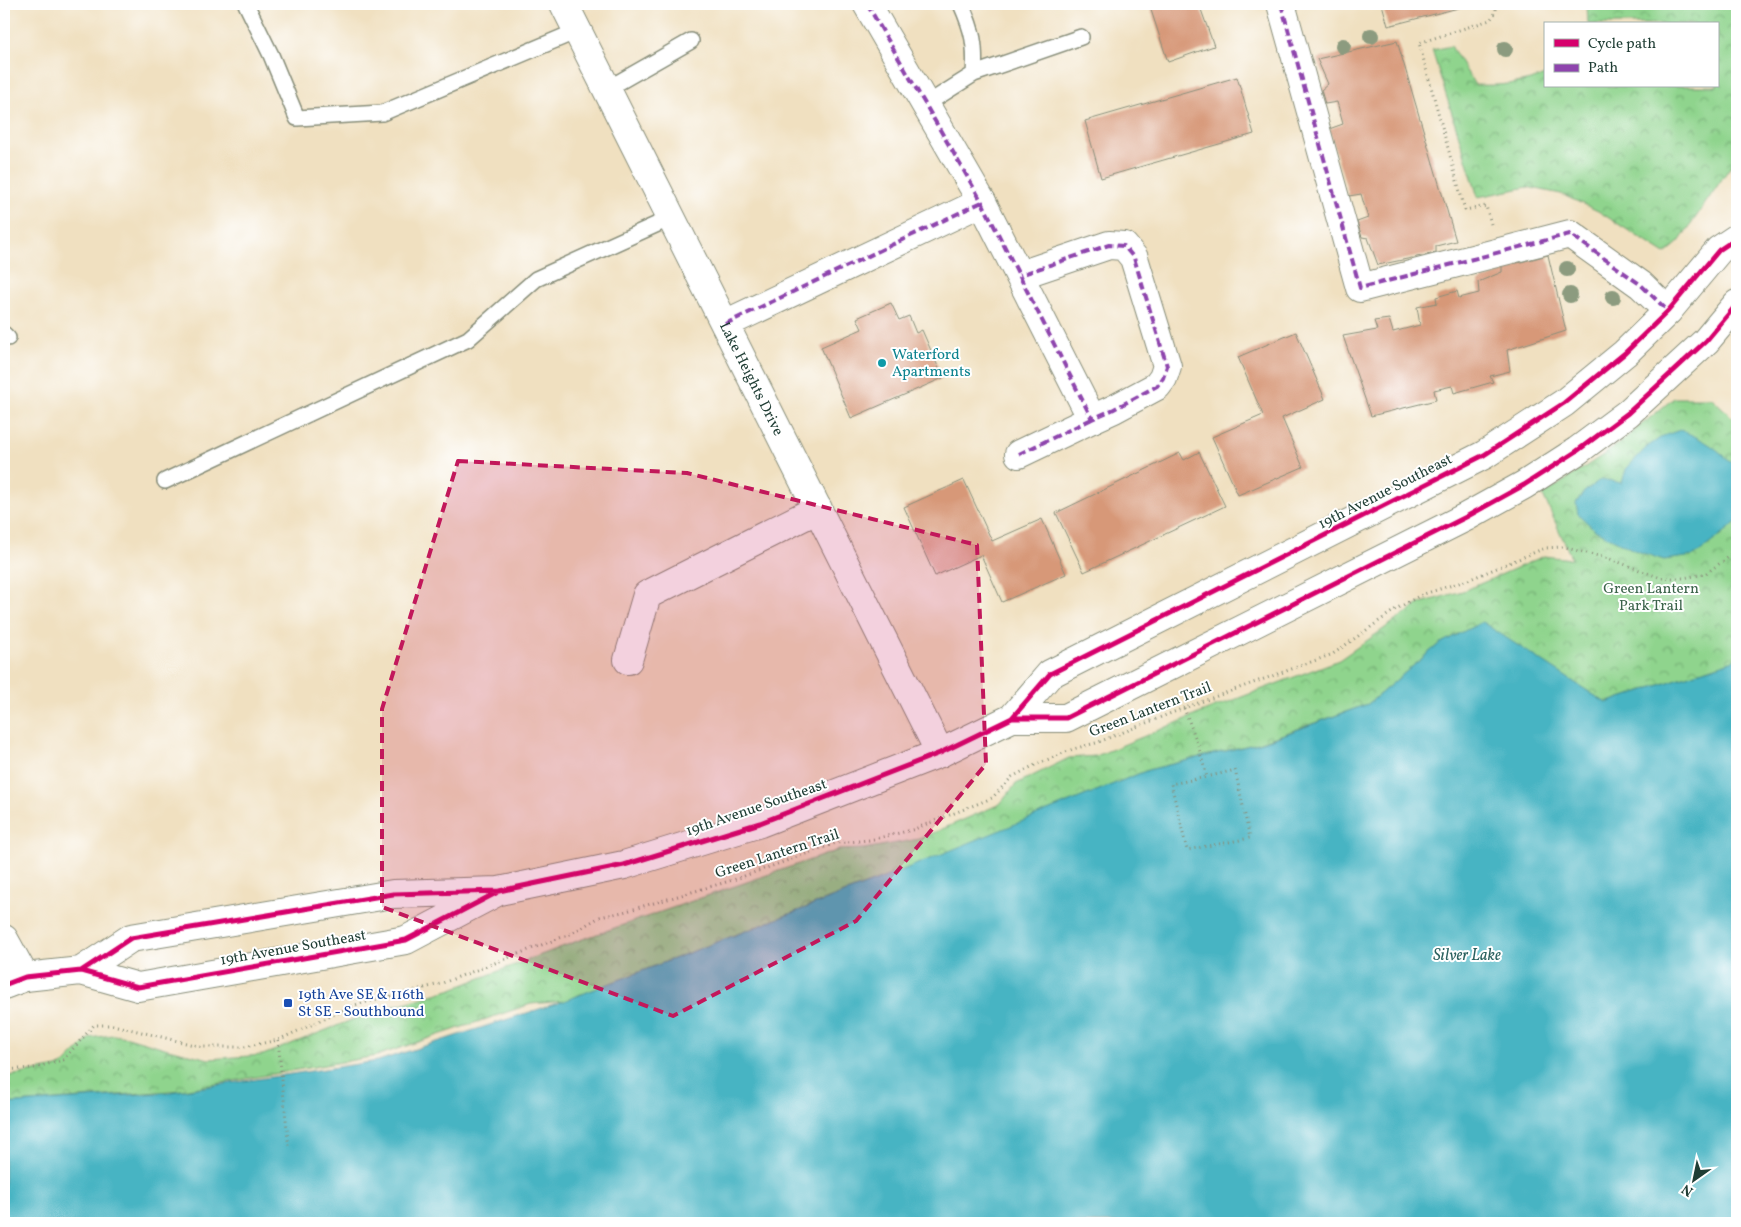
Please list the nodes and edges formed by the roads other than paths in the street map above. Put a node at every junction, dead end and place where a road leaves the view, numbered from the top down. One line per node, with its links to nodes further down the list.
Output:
1 (246, 4): 6 (lane)
2 (564, 4): 6 (main road, Lake Heights Drive)
3 (867, 4): 11 (main road)
4 (961, 4): 9 (lane)
5 (1281, 4): 17 (main road)
6 (577, 31): 10 (main road, Lake Heights Drive)
7 (1082, 37): 9 (lane)
8 (691, 41): 10 (lane)
9 (974, 74): 11 (lane)
10 (606, 89): 13 (main road, Lake Heights Drive)
11 (925, 105): 12 (main road)
12 (982, 202): 15 (main road); 18 (main road)
13 (671, 218): 18 (main road, Lake Heights Drive); 21 (lane)
14 (1737, 238): 17 (main road, 19th Avenue Southeast)
15 (1020, 275): 19 (main road); 19 (main road)
16 (1737, 304): 24 (main road, 19th Avenue Southeast)
17 (1668, 311): 24 (main road, 19th Avenue Southeast)
18 (725, 324): 22 (main road, Lake Heights Drive)
19 (1092, 419): 20 (main road)
20 (1019, 454)
21 (165, 480)
22 (818, 509): 23 (main road); 25 (main road, Lake Heights Drive)
23 (628, 660)
24 (1012, 718): 25 (main road, 19th Avenue Southeast)
25 (940, 753): 26 (main road, 19th Avenue Southeast)
26 (499, 891): 28 (main road, 19th Avenue Southeast); 28 (main road, 19th Avenue Southeast)
27 (4, 939): 29 (main road)
28 (81, 970): 29 (main road, 19th Avenue Southeast)
29 (14, 981)

